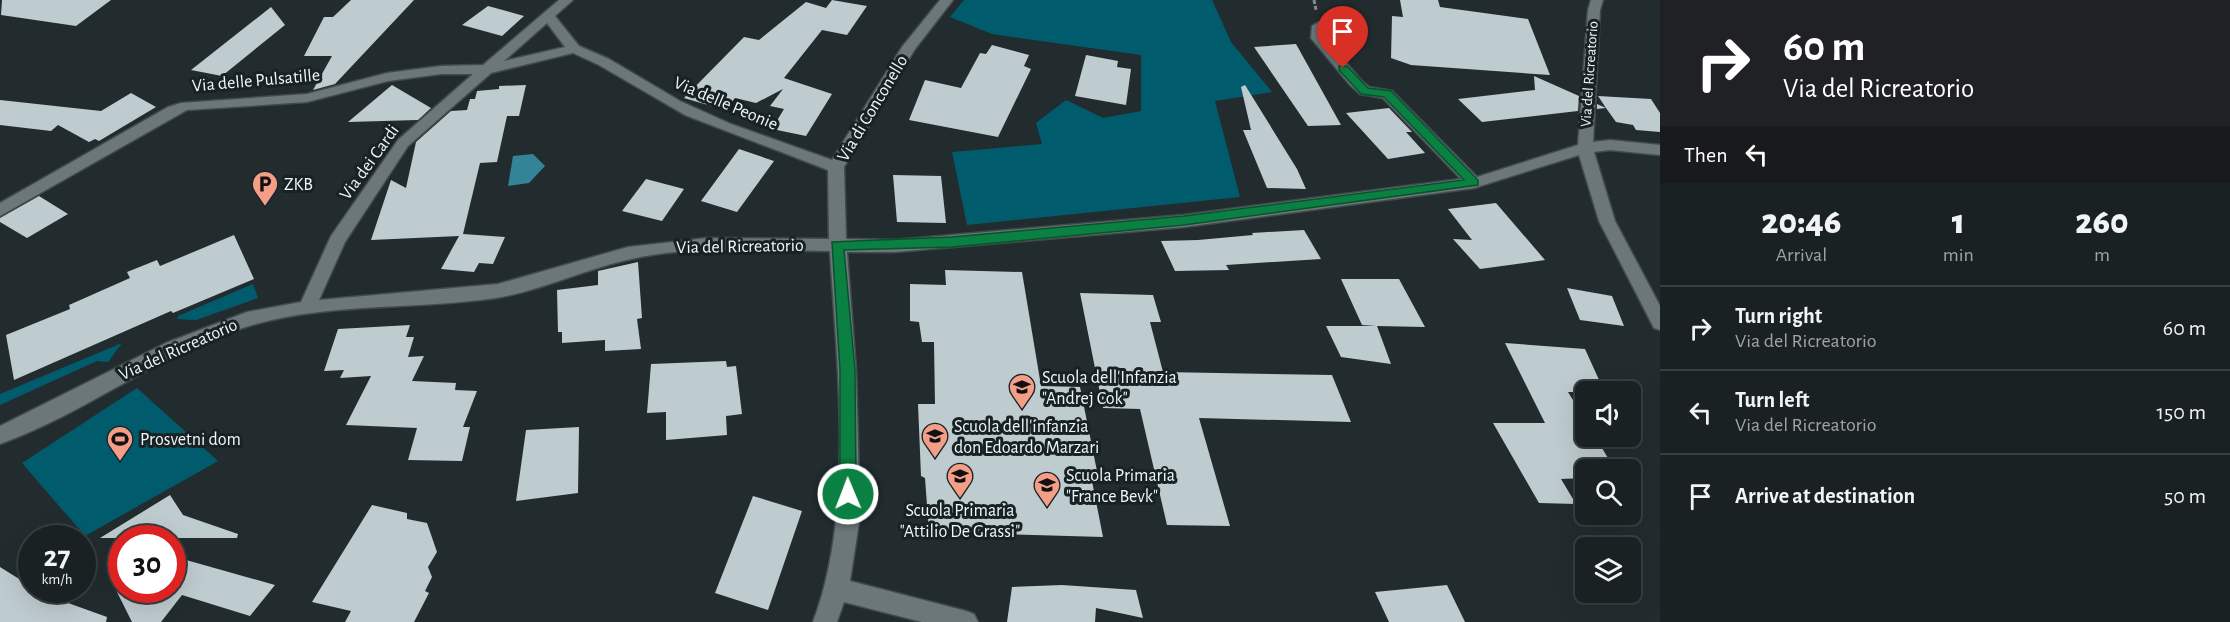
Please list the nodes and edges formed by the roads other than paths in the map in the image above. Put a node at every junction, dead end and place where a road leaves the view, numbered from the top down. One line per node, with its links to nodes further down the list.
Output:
1 (567, 0): 4 (street, Via dei Cardi)
2 (947, 0): 10 (street, Via di Conconello)
3 (1597, 0): 8 (street, Via del Ricreatorio)
4 (548, 15): 6 (street); 7 (street, Via dei Cardi)
5 (1319, 26): 11 (street)
6 (574, 49): 7 (street, Via delle Pulsatille); 10 (street, Via delle Peonie)
7 (489, 69): 12 (street, Via delle Pulsatille); 14 (street, Via dei Cardi)
8 (1585, 148): 9 (street, Via del Ricreatorio); 11 (street, Via del Ricreatorio); 15 (street, Via del Ricreatorio)
9 (1660, 150)
10 (836, 167): 13 (street, Via di Conconello)
11 (1474, 183): 13 (street, Via del Ricreatorio)
12 (0, 210)
13 (837, 245): 14 (street, Via del Ricreatorio); 17 (street, Via di Conconello)
14 (307, 308): 16 (street, Via del Ricreatorio)
15 (1660, 323)
16 (0, 435)
17 (837, 589): 18 (street, Via di Conconello); 19 (street)
18 (825, 622)
19 (966, 622)

